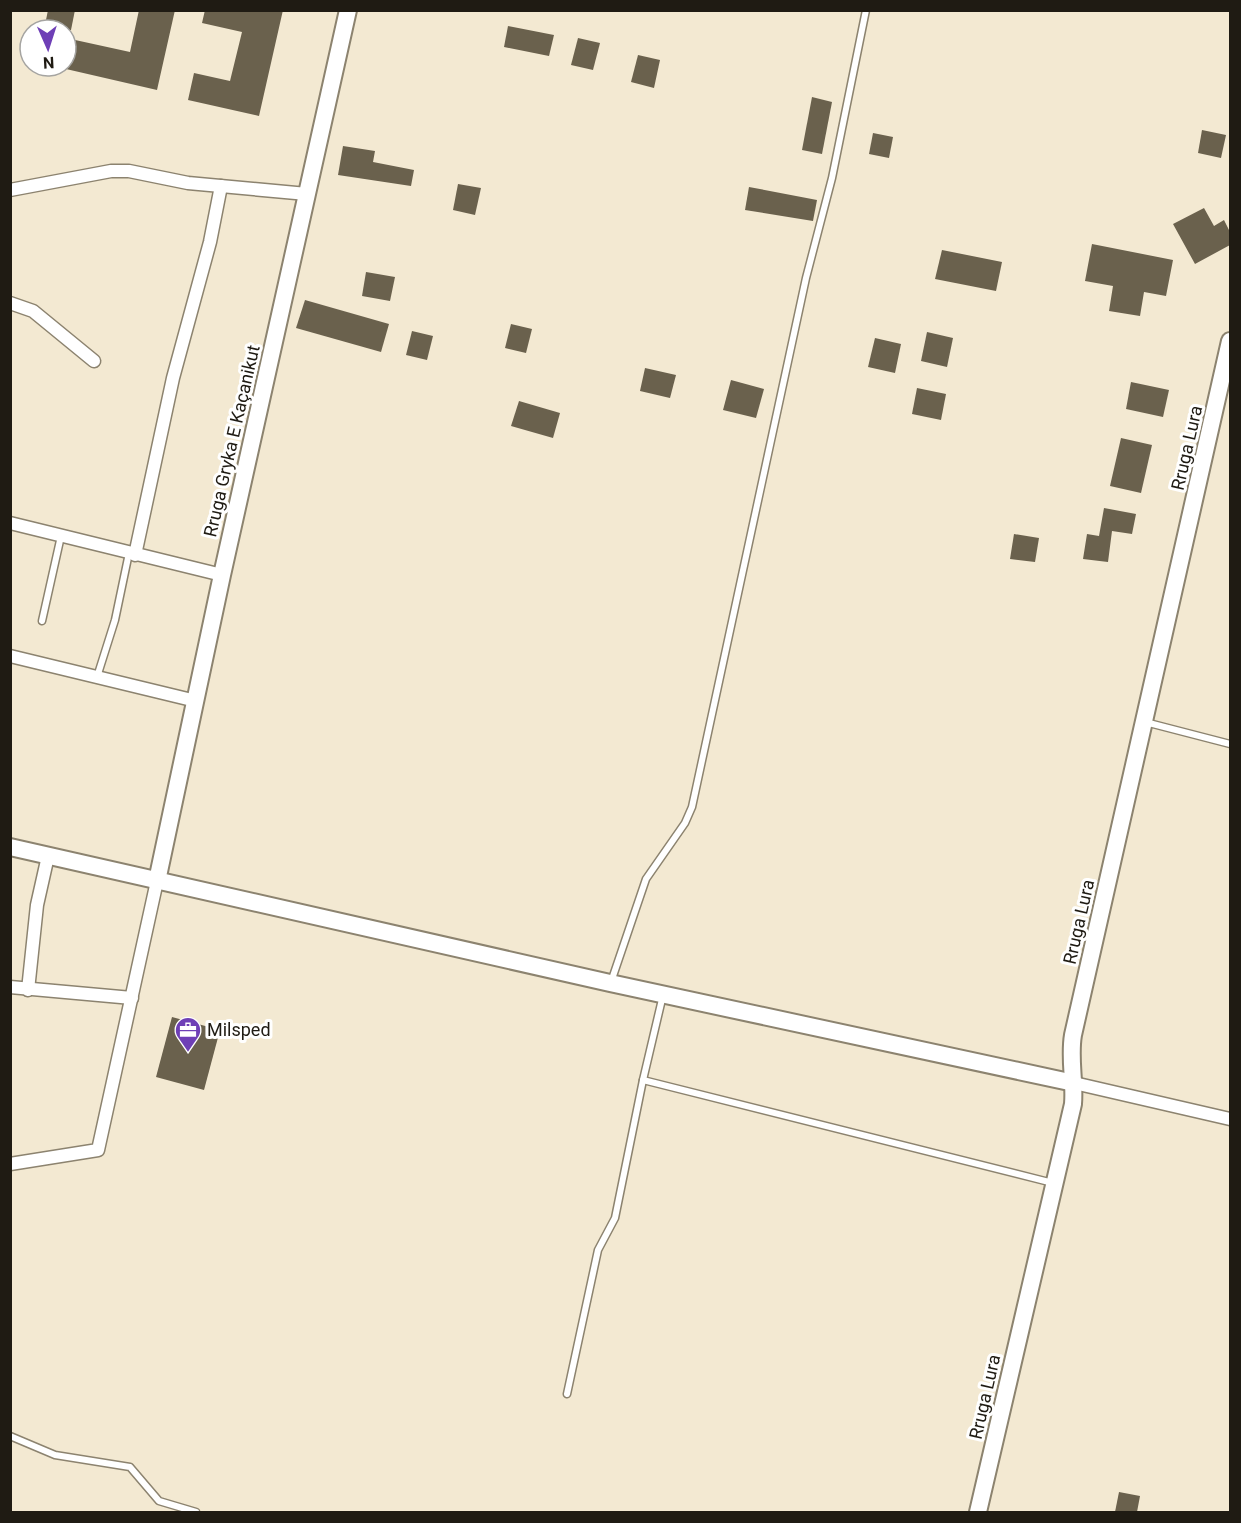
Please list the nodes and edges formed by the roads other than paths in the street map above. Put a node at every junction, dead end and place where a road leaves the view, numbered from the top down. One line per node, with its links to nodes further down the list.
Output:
1 (348, 10): 5 (street, Rruga Gryka E Kaçanikut)
2 (866, 10): 22 (lane)
3 (221, 186): 4 (street); 5 (street); 11 (street)
4 (10, 190)
5 (307, 194): 12 (street, Rruga Gryka E Kaçanikut)
6 (10, 303): 8 (street)
7 (1230, 341): 17 (street, Rruga Lura)
8 (94, 361)
9 (10, 523): 10 (street)
10 (61, 536): 11 (street); 13 (lane)
11 (132, 554): 12 (street); 15 (lane)
12 (222, 576): 16 (street, Rruga Gryka E Kaçanikut)
13 (42, 621)
14 (10, 656): 15 (street)
15 (97, 677): 16 (street)
16 (196, 701): 21 (street, Rruga Gryka E Kaçanikut)
17 (1145, 722): 18 (lane); 28 (street, Rruga Lura)
18 (1230, 744)
19 (10, 847): 20 (street)
20 (48, 856): 21 (street); 24 (street)
21 (157, 881): 22 (street); 26 (street)
22 (610, 983): 25 (street)
23 (10, 987): 24 (street)
24 (28, 990): 26 (street)
25 (663, 994): 27 (lane); 28 (street)
26 (132, 998): 30 (street)
27 (643, 1080): 31 (lane); 32 (lane)
28 (1074, 1083): 29 (street); 31 (street, Rruga Lura)
29 (1230, 1119)
30 (10, 1164)
31 (1055, 1184): 35 (street, Rruga Lura)
32 (567, 1394)
33 (10, 1436): 34 (lane)
34 (196, 1512)
35 (978, 1512)

